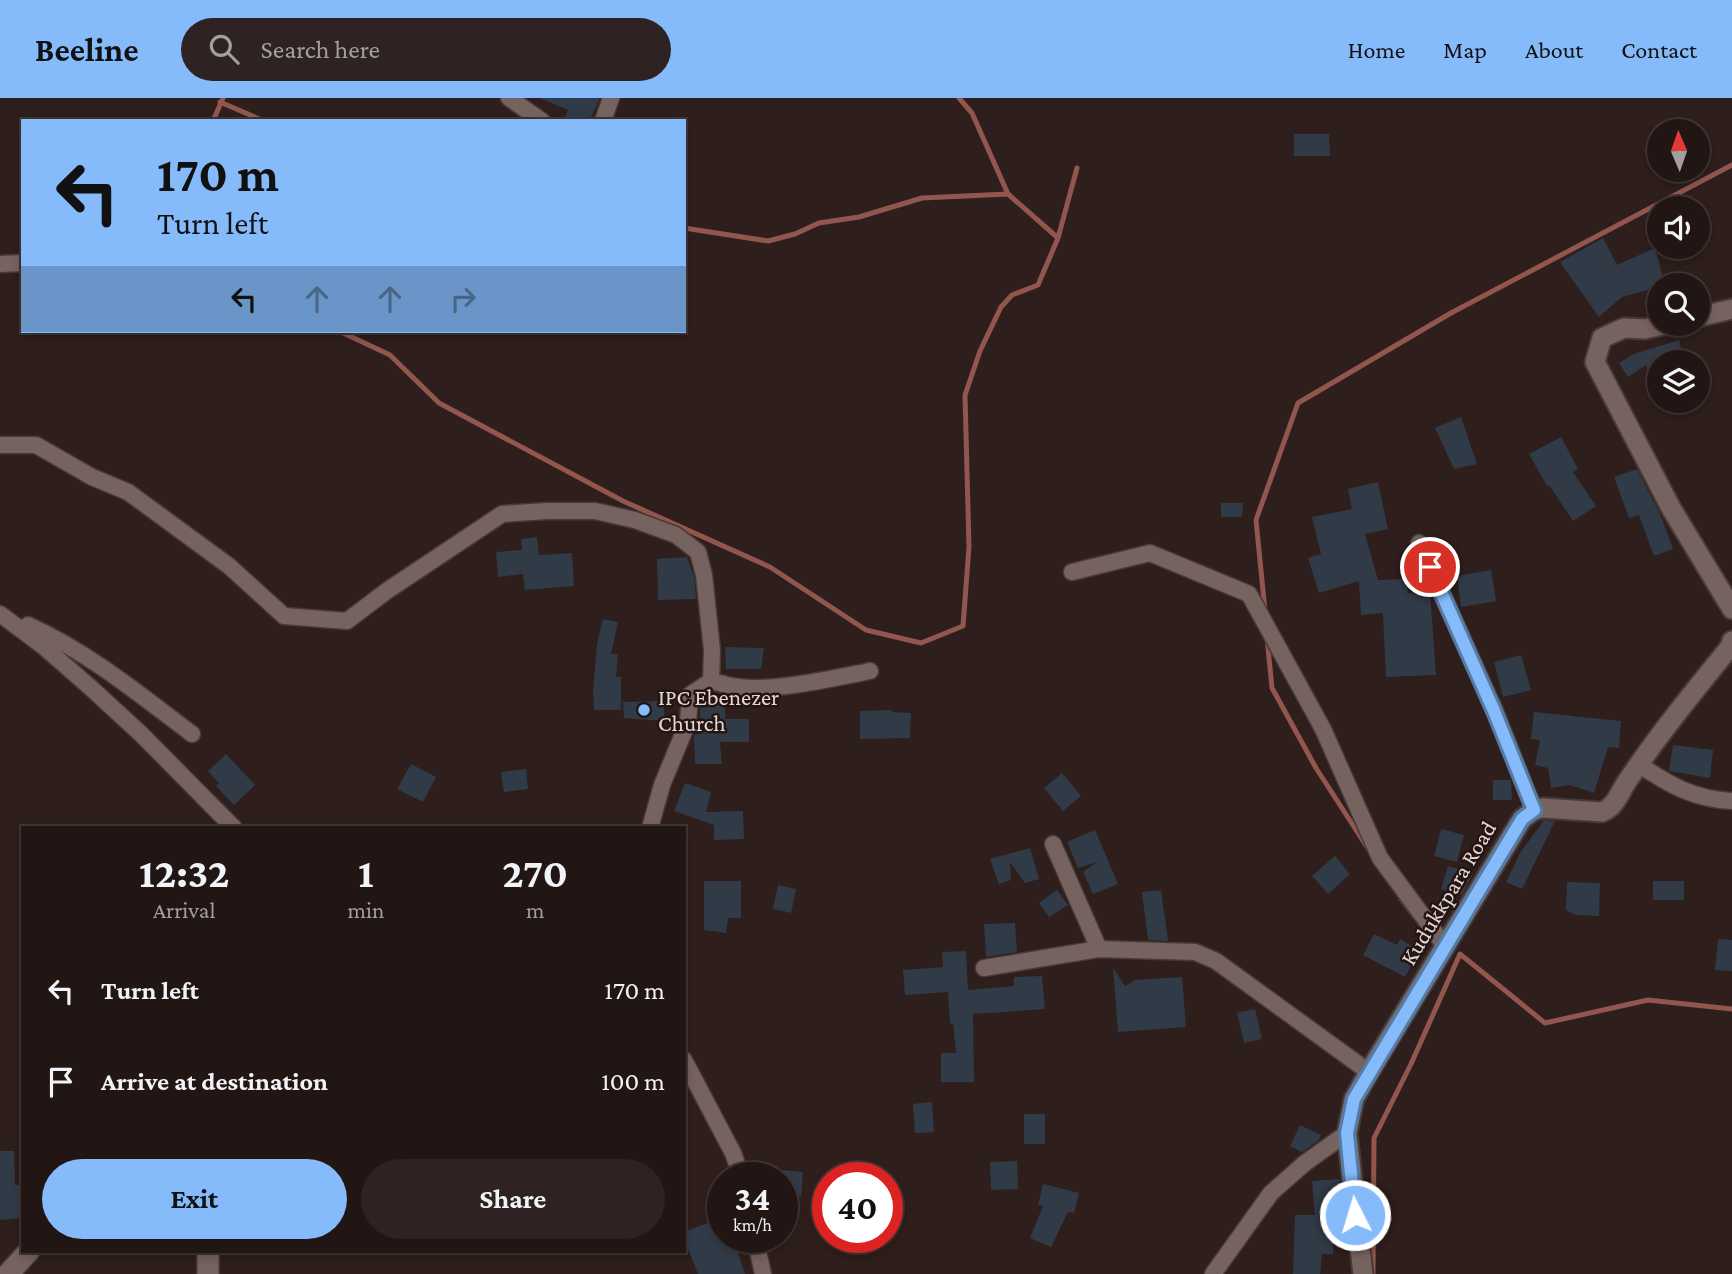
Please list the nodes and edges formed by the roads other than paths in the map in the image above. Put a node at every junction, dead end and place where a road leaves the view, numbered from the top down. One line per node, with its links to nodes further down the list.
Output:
1 (509, 98): 3 (street)
2 (611, 98): 4 (street)
3 (539, 119)
4 (604, 119)
5 (21, 263): 6 (street)
6 (0, 264)
7 (1732, 309): 8 (street)
8 (1710, 314)
9 (1647, 329): 13 (street)
10 (0, 445): 17 (street)
11 (1419, 543): 21 (street)
12 (1072, 572): 25 (street)
13 (1732, 609)
14 (2, 614): 18 (street); 22 (street)
15 (1732, 641): 19 (street)
16 (870, 671): 17 (street)
17 (711, 681): 23 (street)
18 (192, 734)
19 (1639, 764): 20 (street); 21 (street)
20 (1732, 801)
21 (1534, 810): 25 (street, Kudukkpara Road)
22 (232, 826)
23 (651, 826)
24 (1054, 844): 26 (street)
25 (1445, 946): 29 (street, Kudukkpara Road)
26 (1099, 949): 27 (street); 29 (street)
27 (984, 968)
28 (686, 1064): 31 (street)
29 (1369, 1072): 30 (street, Kudukkpara Road)
30 (1347, 1133): 38 (street); 39 (street, Kudukkpara Road)
31 (736, 1162)
32 (27, 1253): 35 (main road)
33 (208, 1253): 36 (main road)
34 (758, 1253): 37 (street)
35 (8, 1274)
36 (208, 1274)
37 (763, 1274)
38 (1213, 1274)
39 (1363, 1274)

